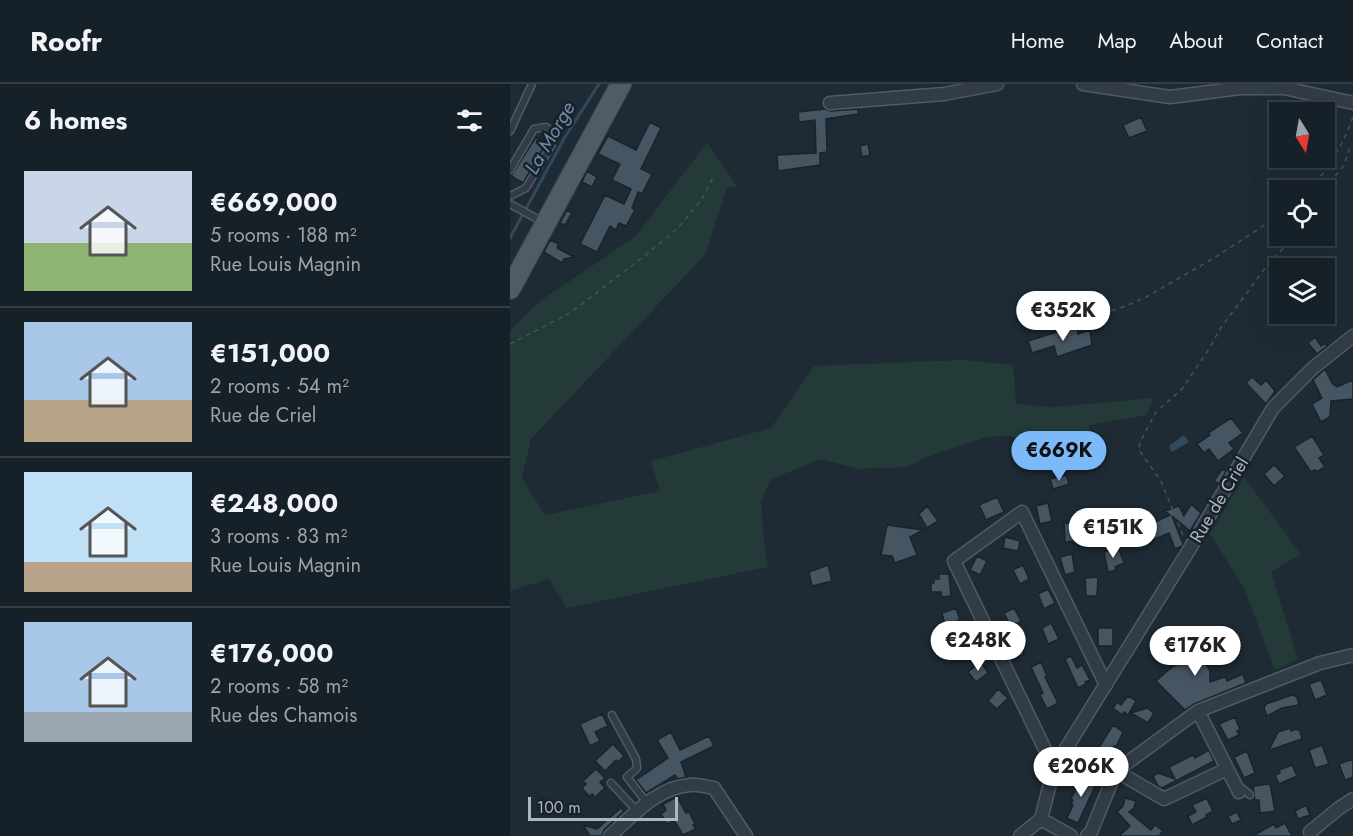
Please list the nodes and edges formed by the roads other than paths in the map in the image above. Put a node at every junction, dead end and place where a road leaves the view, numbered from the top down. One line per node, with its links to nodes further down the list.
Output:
1 (532, 84): 7 (lane)
2 (621, 84): 11 (main road)
3 (997, 84): 5 (street)
4 (1083, 84): 6 (street)
5 (830, 103)
6 (1353, 103)
7 (510, 131)
8 (510, 170): 9 (lane)
9 (510, 196)
10 (510, 204): 11 (lane)
11 (538, 220): 12 (main road)
12 (510, 289)
13 (1353, 336): 15 (street, Rue de Criel)
14 (1353, 655): 16 (street)
15 (1106, 685): 18 (street, Rue de Criel); 18 (street)
16 (1198, 711): 19 (street); 20 (street)
17 (612, 715): 24 (lane)
18 (1054, 768): 25 (street, Rue de Criel)
19 (1227, 769): 20 (street); 22 (street)
20 (1116, 771): 30 (street)
21 (611, 783): 24 (lane)
22 (1244, 794)
23 (1353, 799): 31 (street)
24 (643, 807): 26 (street); 27 (street)
25 (1041, 819): 28 (street); 29 (street)
26 (610, 836)
27 (746, 836)
28 (1020, 836)
29 (1071, 836)
30 (1087, 836)
31 (1311, 836)

